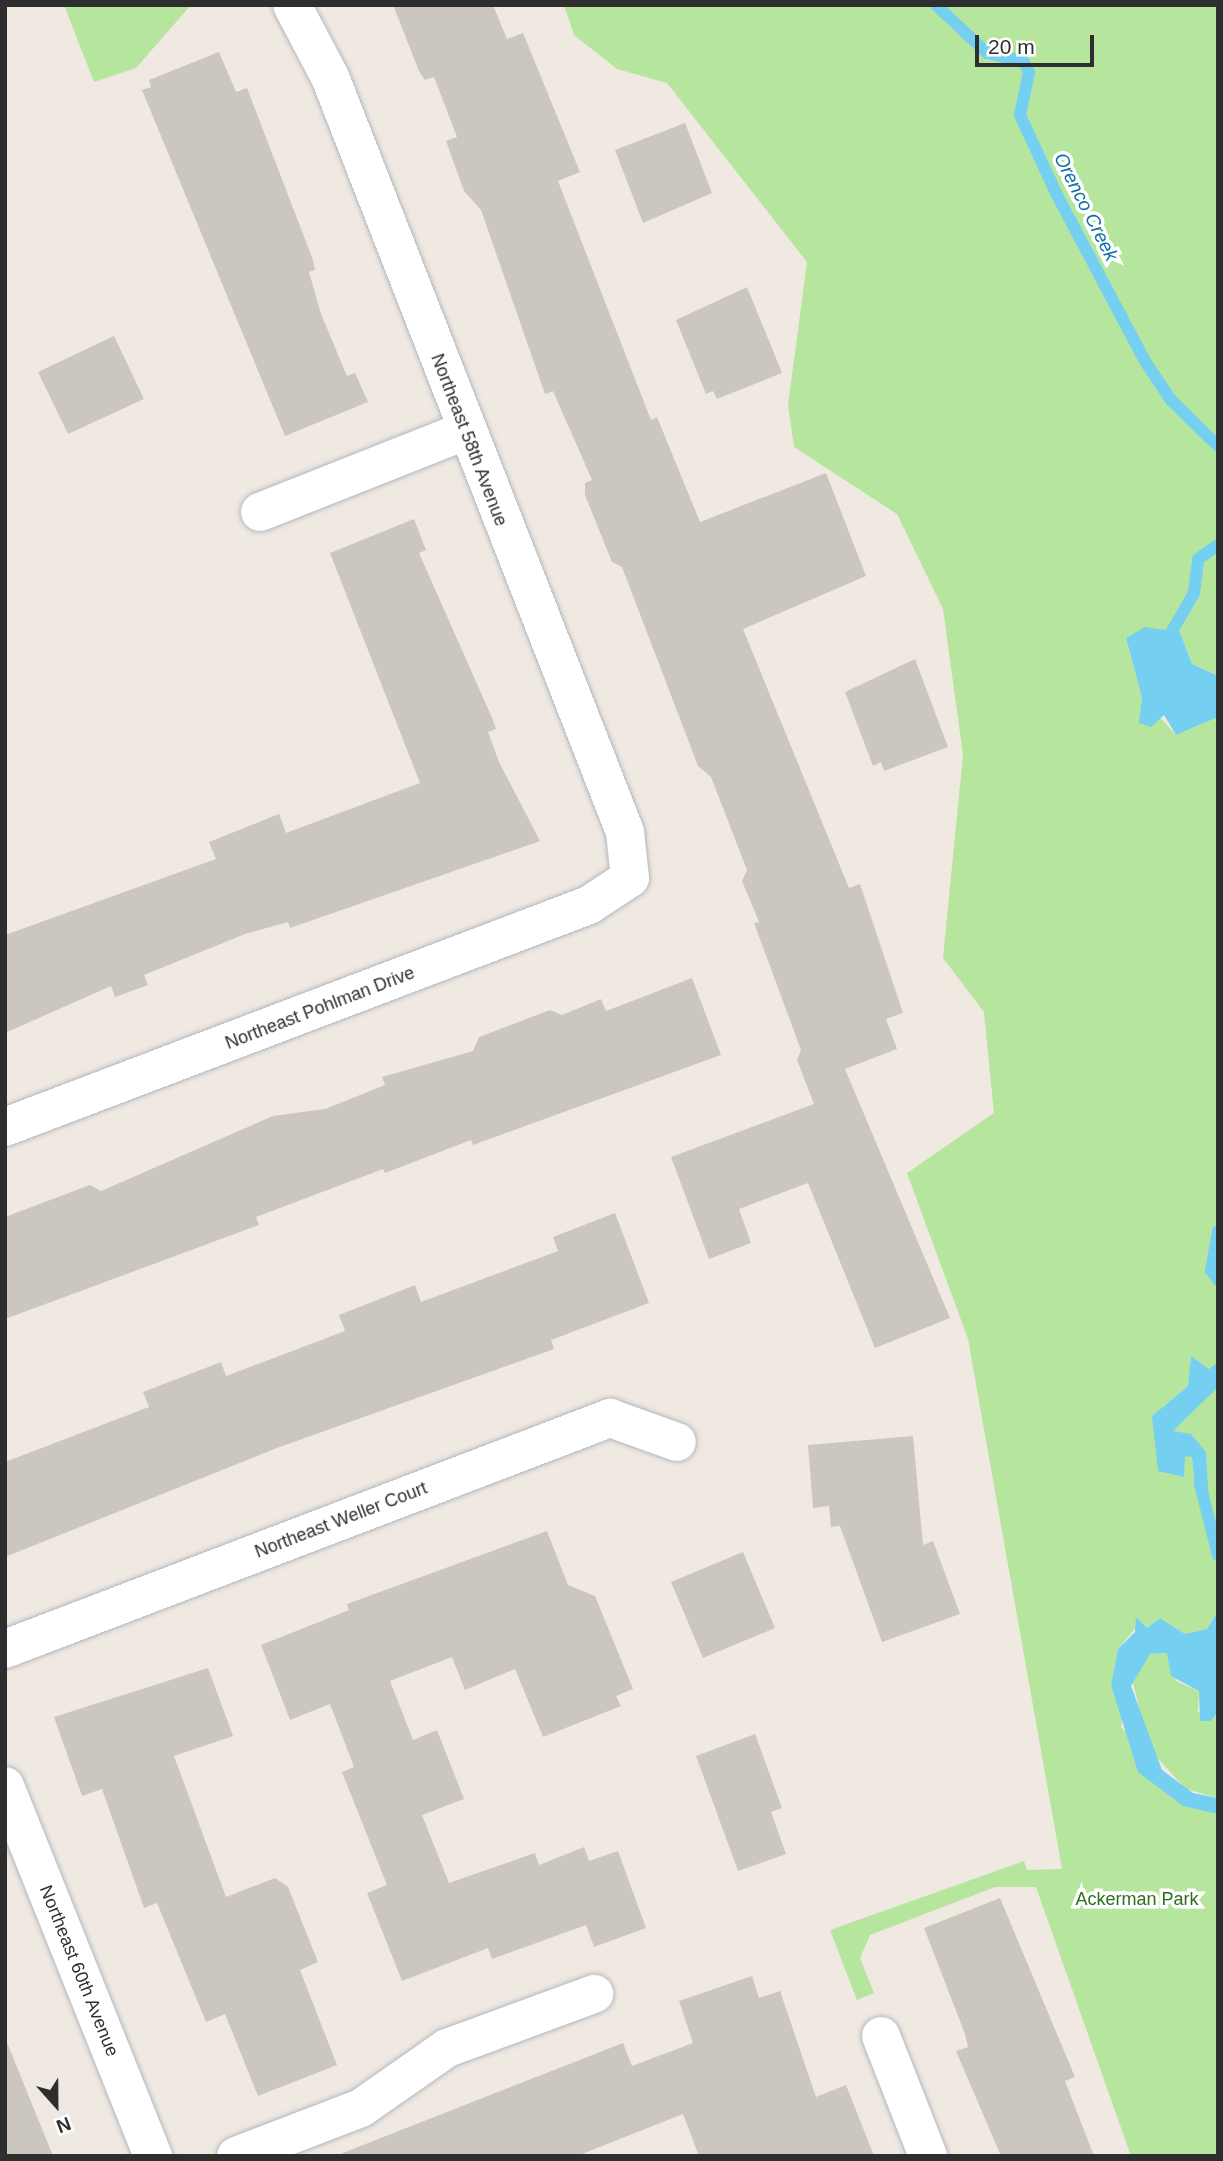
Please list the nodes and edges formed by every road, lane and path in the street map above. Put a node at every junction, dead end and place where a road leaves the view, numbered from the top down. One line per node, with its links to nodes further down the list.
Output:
1 (292, 5): 2 (street, Northeast 58th Avenue)
2 (465, 430): 3 (street); 4 (street, Northeast 58th Avenue)
3 (260, 512)
4 (630, 878): 5 (street, Northeast Pohlman Drive)
5 (5, 1127)
6 (677, 1442): 7 (street, Northeast Weller Court)
7 (5, 1649)
8 (5, 1786): 11 (street, Northeast 60th Avenue)
9 (594, 1994): 12 (street)
10 (881, 2036): 13 (street)
11 (153, 2156)
12 (236, 2156)
13 (928, 2156)

